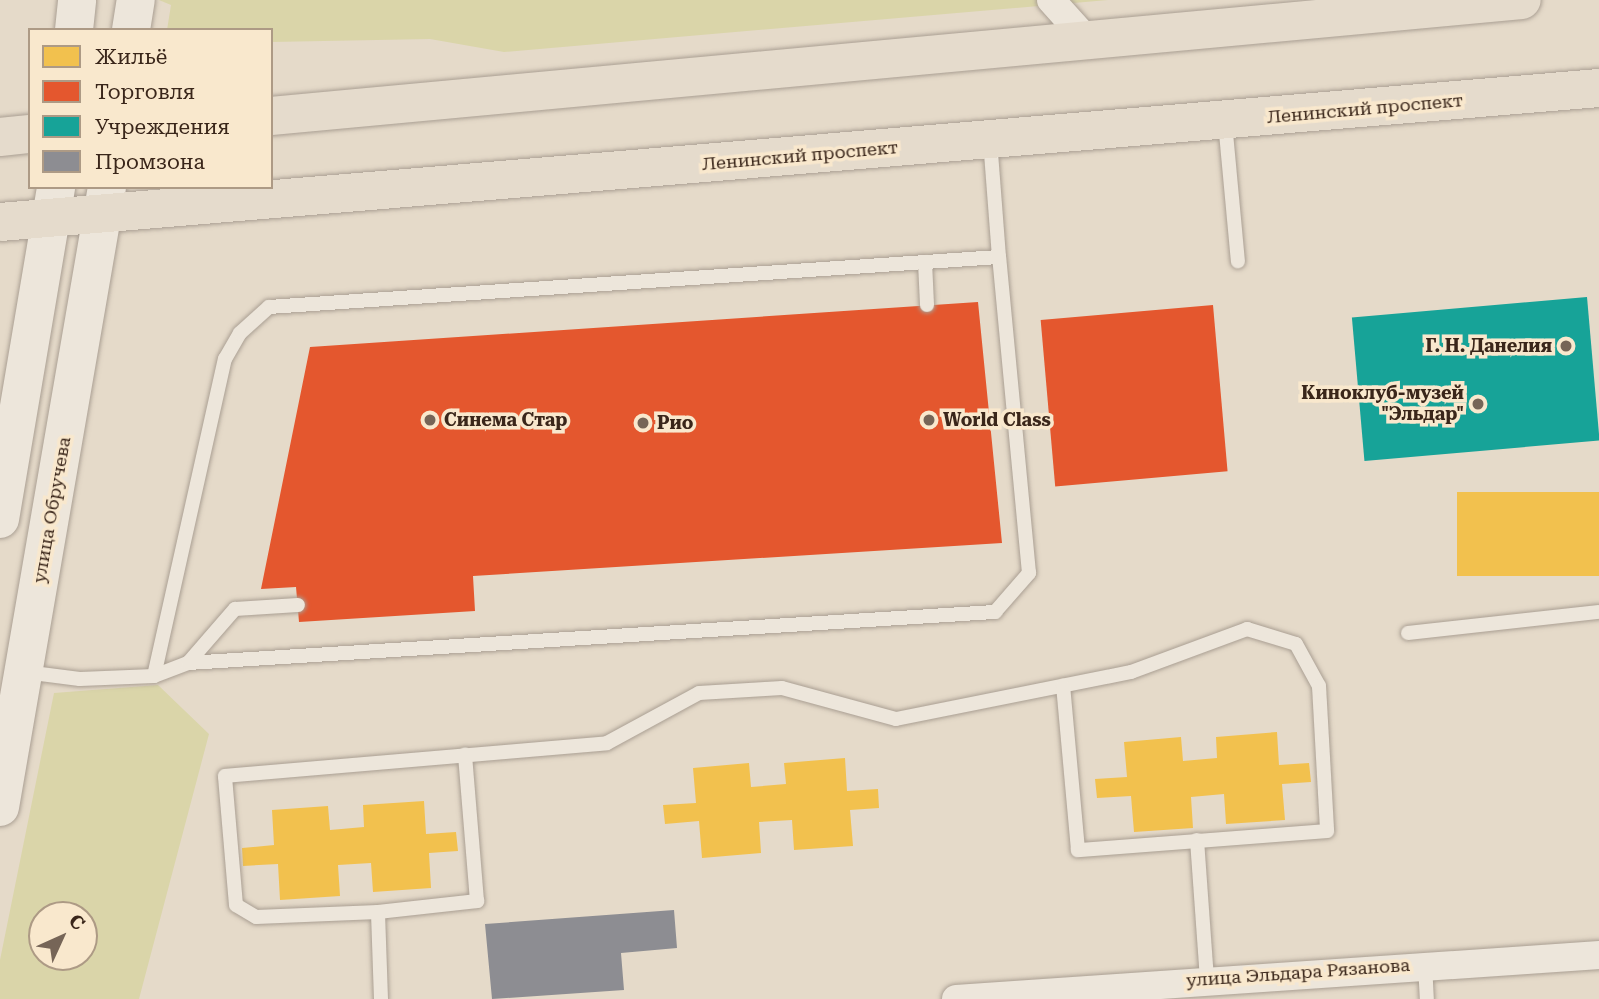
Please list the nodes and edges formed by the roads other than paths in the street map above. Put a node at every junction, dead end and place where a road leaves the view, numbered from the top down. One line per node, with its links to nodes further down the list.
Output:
1 (78, 0): 5 (main road)
2 (136, 0): 6 (main road)
3 (1051, 0): 7 (street)
4 (1521, 0): 7 (main road)
5 (74, 28)
6 (131, 28)
7 (1086, 39): 9 (main road)
8 (1599, 88): 10 (main road, Ленинский проспект)
9 (273, 116)
10 (1225, 121): 13 (main road, Ленинский проспект); 20 (lane)
11 (28, 134): 12 (main road)
12 (0, 137)
13 (989, 140): 15 (main road, Ленинский проспект); 19 (lane)
14 (267, 189): 16 (main road, Ленинский проспект)
15 (273, 189)
16 (105, 200): 17 (main road, Ленинский проспект); 29 (main road, улица Обручева)
17 (54, 202): 18 (main road, Ленинский проспект); 23 (main road)
18 (0, 222)
19 (999, 257): 21 (lane); 27 (lane)
20 (1238, 261)
21 (925, 262): 22 (lane); 28 (lane)
22 (927, 305)
23 (0, 519)
24 (298, 605): 27 (lane)
25 (1599, 612): 26 (lane)
26 (1408, 634)
27 (188, 663): 28 (lane)
28 (154, 676): 29 (lane)
29 (14, 682): 32 (main road, улица Обручева)
30 (1063, 686): 31 (lane); 33 (lane); 33 (lane)
31 (465, 754): 34 (lane); 34 (lane)
32 (0, 807)
33 (1197, 841): 37 (lane)
34 (378, 912): 39 (lane)
35 (1599, 955): 36 (street, улица Эльдара Рязанова)
36 (1425, 964): 37 (street, улица Эльдара Рязанова); 41 (lane)
37 (1217, 986): 38 (street, улица Эльдара Рязанова)
38 (993, 997): 40 (street, улица Эльдара Рязанова)
39 (380, 999)
40 (956, 999)
41 (1427, 999)

